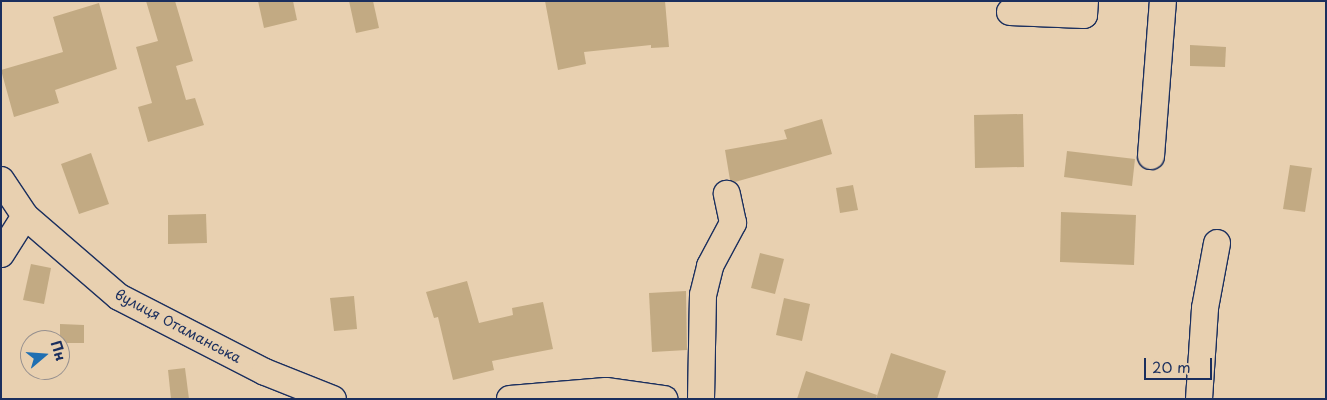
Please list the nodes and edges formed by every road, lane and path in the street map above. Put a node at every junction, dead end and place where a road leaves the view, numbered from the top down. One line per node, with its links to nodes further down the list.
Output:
1 (1085, 1): 3 (street)
2 (1162, 1): 4 (street)
3 (1010, 12)
4 (1151, 156)
5 (1, 180): 7 (street, вулиця Отаманська)
6 (727, 194): 13 (street)
7 (25, 216): 9 (street); 10 (street, вулиця Отаманська)
8 (1216, 243): 14 (street)
9 (1, 254)
10 (333, 399)
11 (510, 399): 12 (street)
12 (664, 399)
13 (701, 399)
14 (1199, 399)

